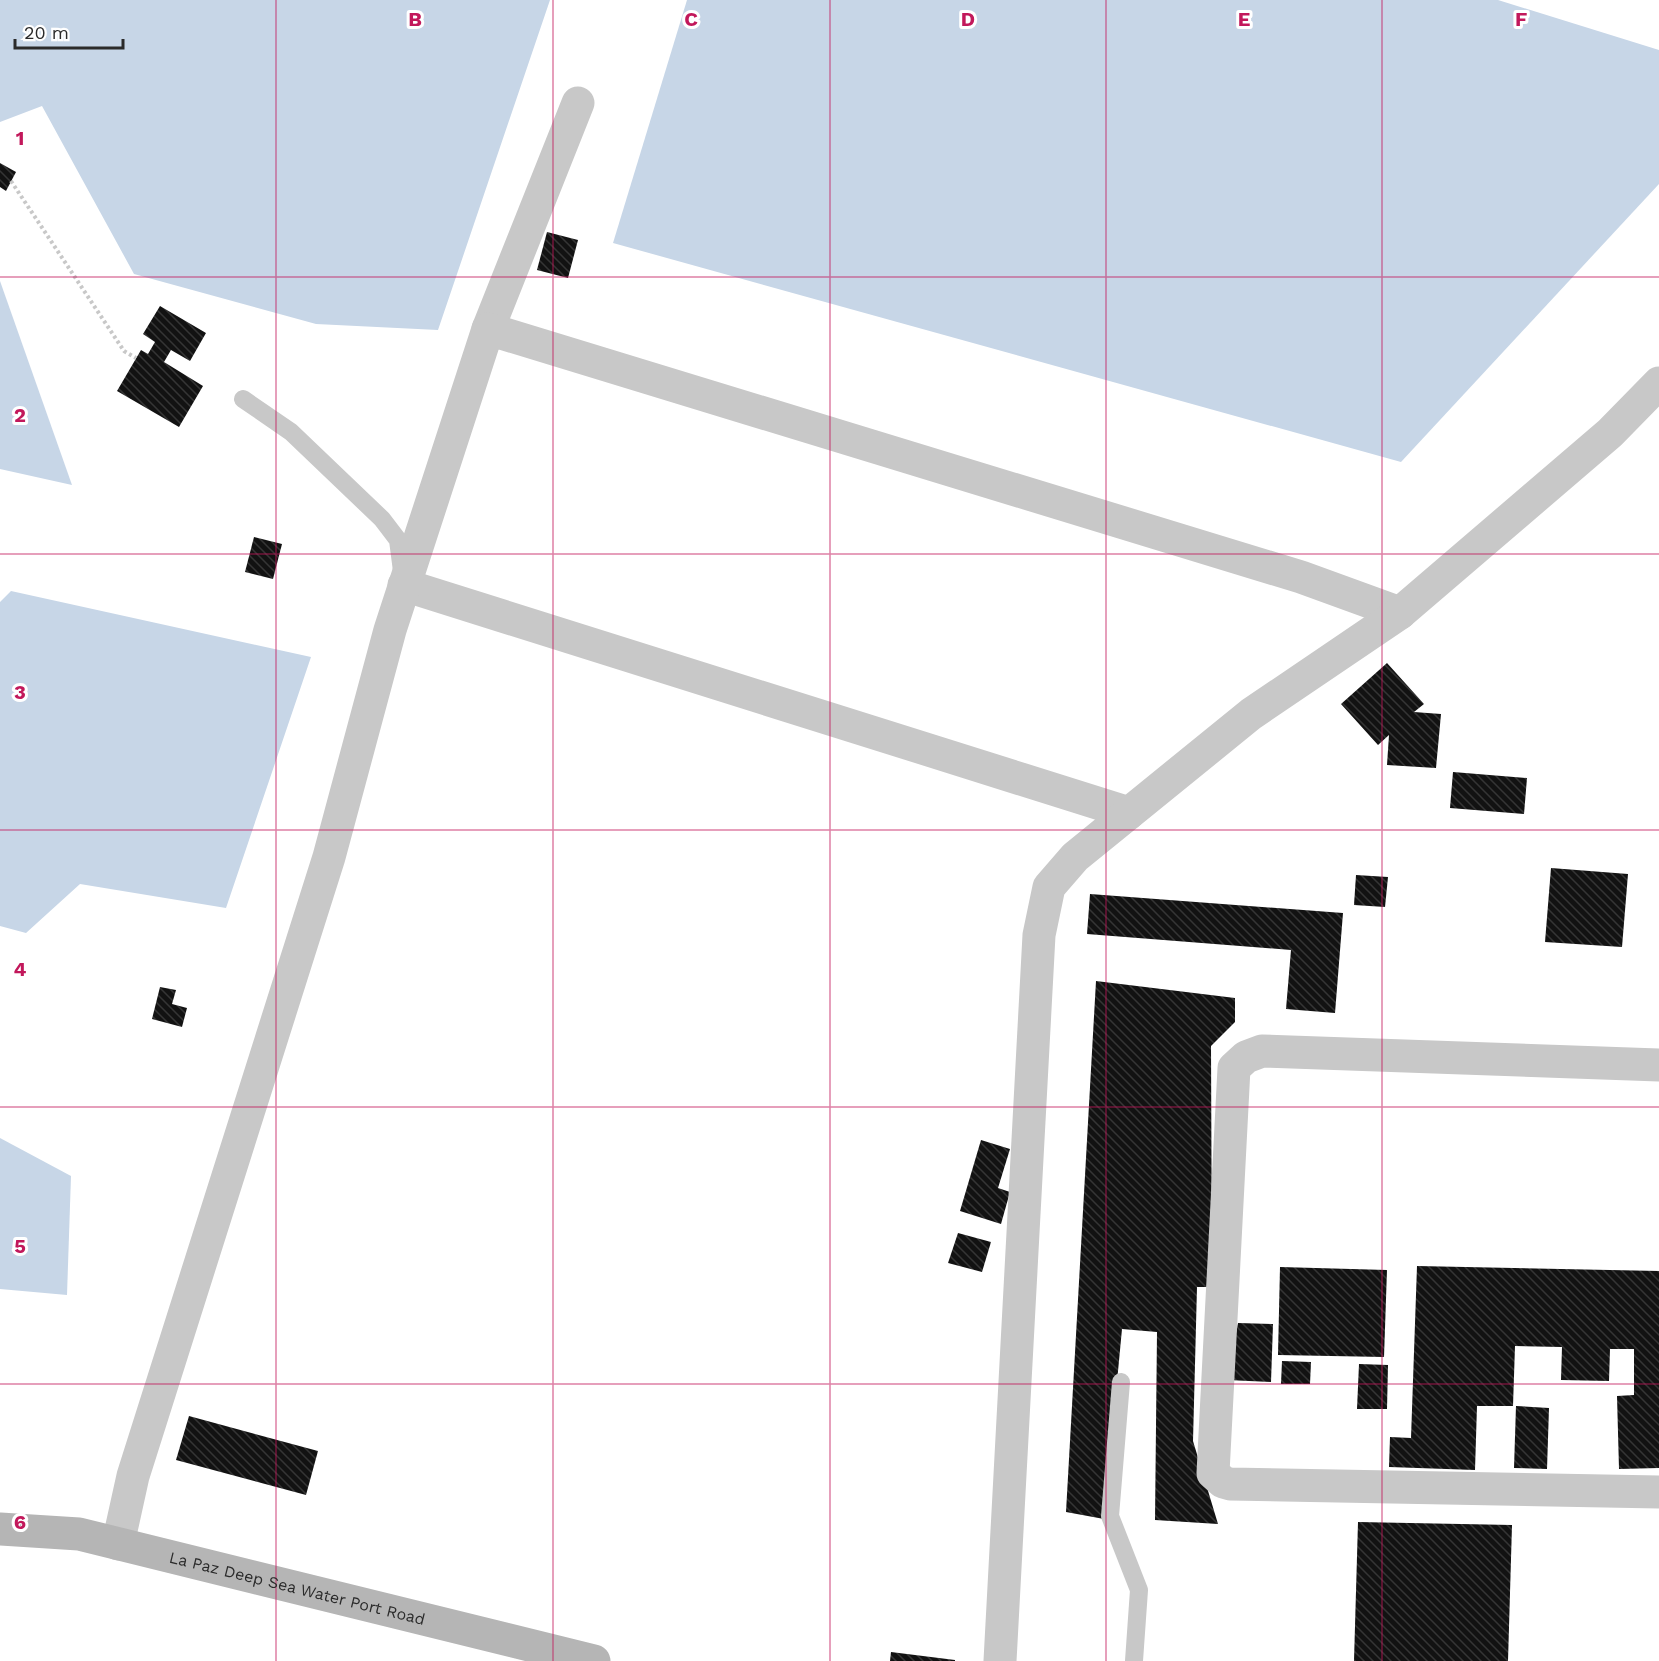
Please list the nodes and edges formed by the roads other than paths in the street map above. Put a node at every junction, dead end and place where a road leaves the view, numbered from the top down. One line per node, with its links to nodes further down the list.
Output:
1 (578, 103): 2 (street)
2 (488, 329): 5 (street); 6 (street)
3 (1659, 383): 6 (street)
4 (243, 399): 5 (lane)
5 (404, 585): 7 (street); 12 (street)
6 (1400, 613): 7 (street)
7 (1129, 813): 15 (street)
8 (1659, 1065): 10 (street)
9 (1121, 1382): 16 (lane)
10 (1659, 1492)
11 (0, 1529): 12 (main road, La Paz Deep Sea Water Port Road)
12 (118, 1544): 13 (main road, La Paz Deep Sea Water Port Road)
13 (513, 1651): 14 (main road, La Paz Deep Sea Water Port Road)
14 (594, 1661)
15 (1000, 1661)
16 (1134, 1661)

